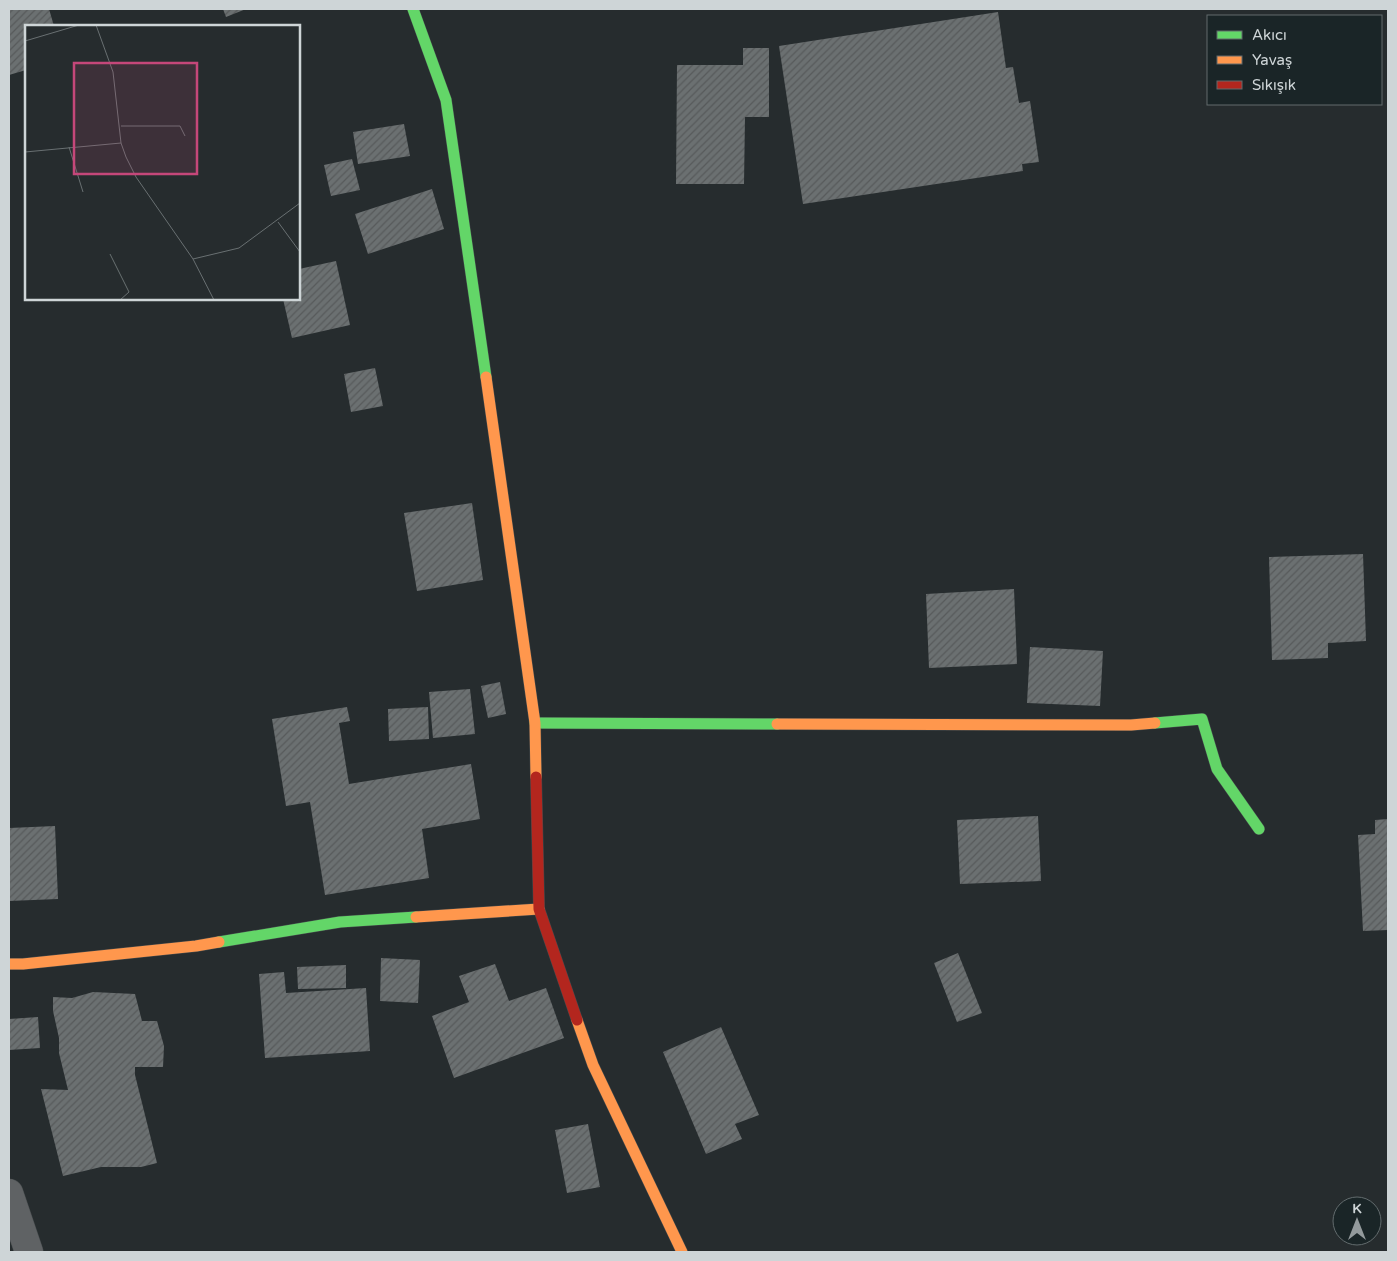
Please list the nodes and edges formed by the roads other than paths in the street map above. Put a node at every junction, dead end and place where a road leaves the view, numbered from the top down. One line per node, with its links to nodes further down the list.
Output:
1 (413, 9): 2 (street)
2 (535, 723): 3 (street); 4 (street)
3 (1259, 830)
4 (539, 909): 5 (street); 8 (street)
5 (9, 964)
6 (9, 1193): 7 (street)
7 (29, 1252)
8 (682, 1252)

